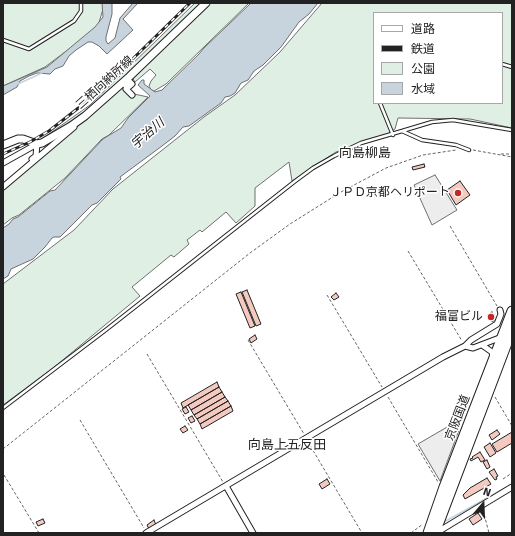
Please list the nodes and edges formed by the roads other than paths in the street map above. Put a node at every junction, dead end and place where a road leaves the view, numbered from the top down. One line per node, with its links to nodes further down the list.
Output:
1 (81, 3): 3 (lane)
2 (206, 3): 9 (main road, 三栖向納所線)
3 (3, 40)
4 (132, 95): 12 (street)
5 (380, 104): 8 (lane)
6 (512, 130): 7 (lane)
7 (402, 131): 8 (lane); 11 (lane)
8 (393, 135): 22 (lane)
9 (37, 144): 10 (main road); 12 (street); 13 (street); 14 (street)
10 (3, 146)
11 (469, 150)
12 (40, 156): 14 (street)
13 (3, 163)
14 (3, 186)
15 (500, 310): 20 (street)
16 (512, 311): 18 (highway, 京阪国道)
17 (512, 330): 25 (highway, 京阪国道)
18 (502, 336): 19 (street); 21 (highway, 京阪国道)
19 (482, 345): 20 (street); 21 (street)
20 (465, 346): 23 (street)
21 (493, 360): 25 (highway, 京阪国道)
22 (3, 408)
23 (226, 486): 27 (street); 28 (street)
24 (512, 487): 26 (street)
25 (438, 516): 26 (highway, 京阪国道)
26 (434, 532)
27 (146, 533)
28 (253, 533)

